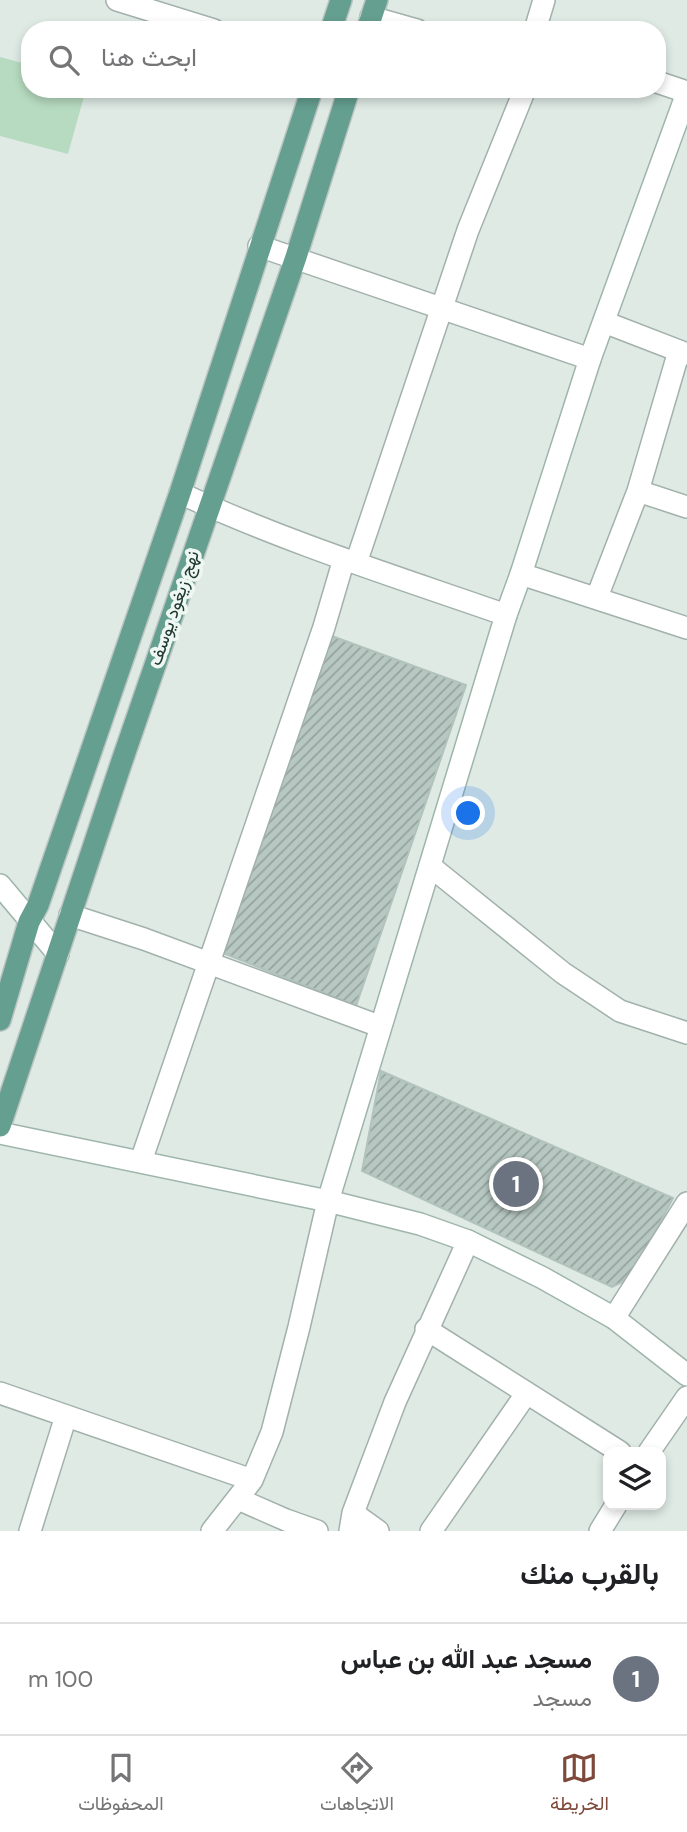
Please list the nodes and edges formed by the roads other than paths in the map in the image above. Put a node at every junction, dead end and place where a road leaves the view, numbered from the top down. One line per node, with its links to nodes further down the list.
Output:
1 (117, 0): 4 (street)
2 (341, 0): 5 (main road)
3 (544, 0): 6 (street)
4 (185, 21)
5 (334, 21)
6 (538, 21)
7 (666, 85): 8 (street)
8 (687, 92): 15 (street)
9 (309, 98): 12 (main road, نهج زيغود يوسف)
10 (346, 98): 13 (main road, نهج زيغود يوسف)
11 (521, 98): 14 (street)
12 (259, 246): 13 (street); 19 (main road, نهج زيغود يوسف)
13 (296, 257): 14 (street); 20 (main road, نهج زيغود يوسف)
14 (442, 307): 17 (street); 22 (street)
15 (604, 322): 16 (street); 17 (street)
16 (683, 353): 18 (street)
17 (590, 359): 23 (street)
18 (638, 491): 21 (street); 24 (street)
19 (180, 493): 20 (street); 30 (main road, نهج زيغود يوسف)
20 (209, 507): 22 (street); 29 (main road, نهج زيغود يوسف)
21 (687, 507)
22 (350, 561): 25 (street); 32 (street)
23 (521, 574): 24 (street); 25 (street)
24 (597, 597): 26 (street)
25 (506, 615): 27 (street)
26 (687, 628)
27 (430, 866): 34 (street); 35 (street)
28 (0, 885): 30 (street)
29 (70, 915): 31 (main road, نهج زيغود يوسف); 32 (street)
30 (29, 922): 31 (street); 33 (main road, نهج زيغود يوسف)
31 (58, 954): 36 (main road, نهج زيغود يوسف)
32 (208, 963): 34 (street); 38 (street)
33 (0, 1020)
34 (379, 1026): 39 (street)
35 (687, 1033)
36 (0, 1126)
37 (0, 1133): 38 (street)
38 (141, 1161): 39 (street)
39 (328, 1201): 41 (street); 51 (street)
40 (687, 1203): 42 (street)
41 (468, 1241): 42 (street); 43 (street)
42 (614, 1318): 44 (street)
43 (426, 1329): 46 (street); 54 (street)
44 (687, 1375)
45 (0, 1393): 48 (street)
46 (526, 1394): 49 (street); 60 (street)
47 (687, 1397): 50 (street)
48 (66, 1416): 51 (street); 56 (street)
49 (612, 1447)
50 (652, 1447)
51 (252, 1480): 52 (street)
52 (238, 1499): 57 (street); 58 (street)
53 (614, 1510): 55 (street)
54 (352, 1522): 59 (street)
55 (604, 1529)
56 (30, 1531)
57 (212, 1531)
58 (317, 1531)
59 (378, 1531)
60 (431, 1531)

